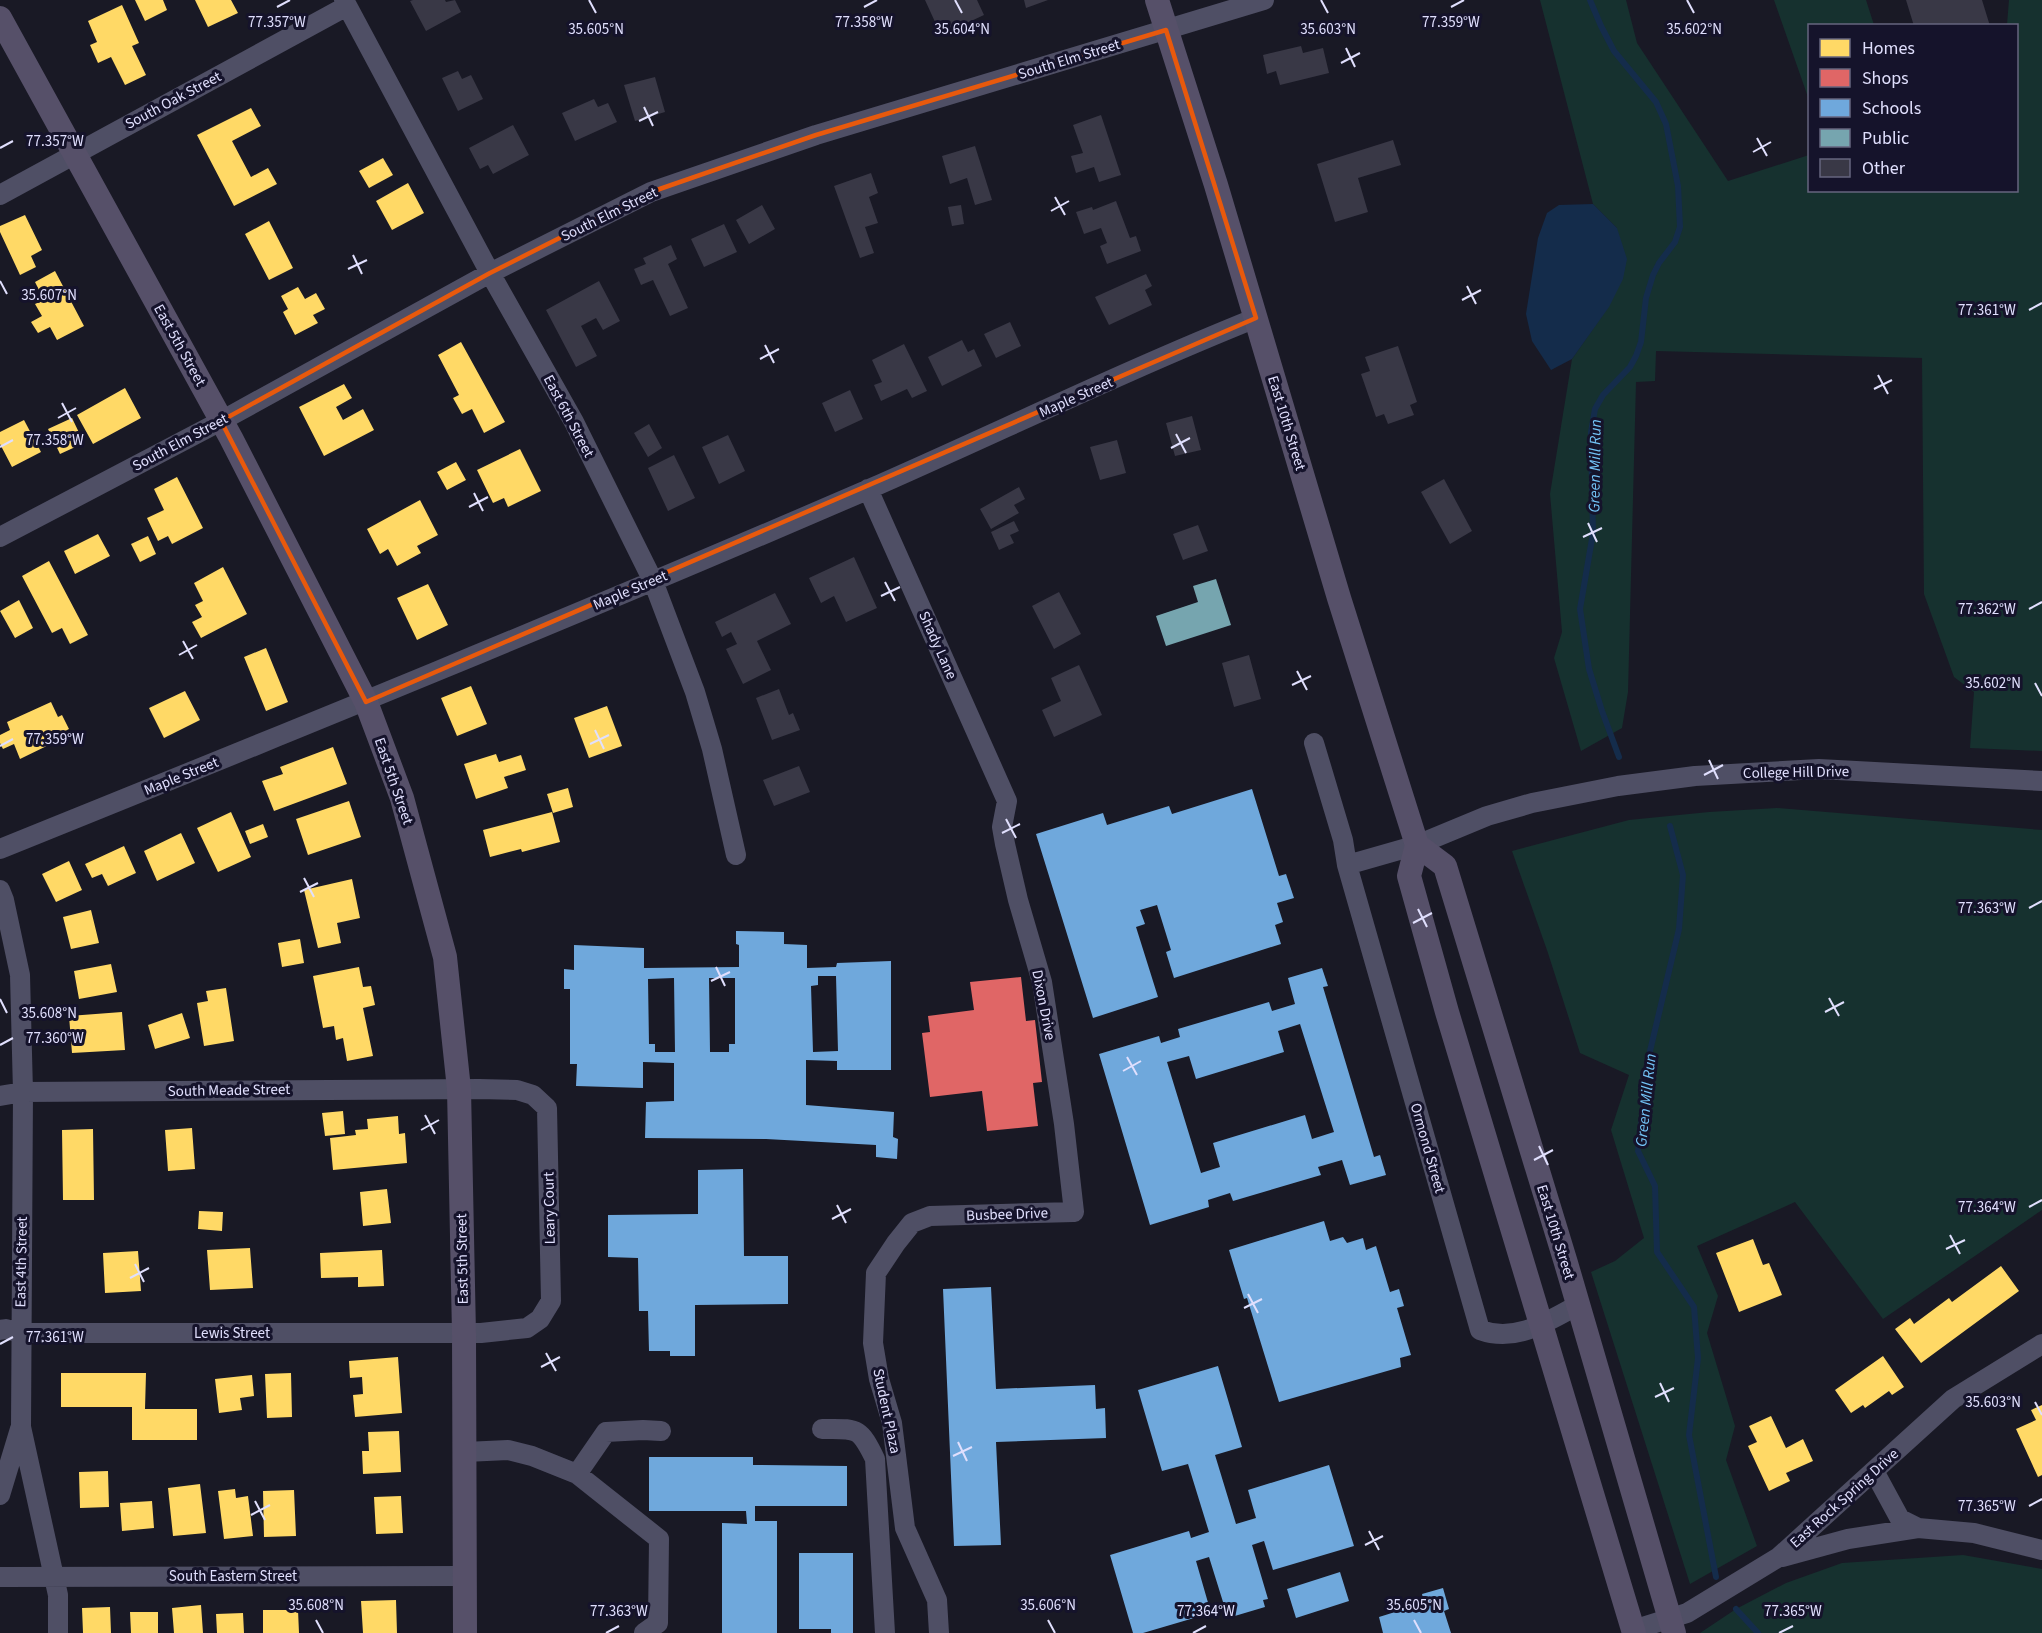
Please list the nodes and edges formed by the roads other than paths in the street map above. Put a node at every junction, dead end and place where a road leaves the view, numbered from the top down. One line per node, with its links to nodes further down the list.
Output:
1 (1157, 0): 5 (main road, East 10th Street)
2 (1264, 0): 5 (street, South Elm Street)
3 (346, 3): 6 (street, South Oak Street); 8 (street, East 6th Street)
4 (0, 18): 6 (main road, East 5th Street)
5 (1166, 30): 8 (street, South Elm Street); 9 (main road, East 10th Street)
6 (75, 153): 7 (street, South Oak Street); 10 (main road, East 5th Street)
7 (0, 195)
8 (490, 273): 10 (street, South Elm Street); 13 (street, East 6th Street)
9 (1256, 318): 11 (street, Maple Street); 18 (main road, East 10th Street)
10 (221, 421): 12 (street, South Elm Street); 14 (main road, East 5th Street)
11 (868, 489): 13 (street, Maple Street); 17 (street, Shady Lane)
12 (0, 537)
13 (653, 581): 14 (street, Maple Street); 20 (street, East 6th Street)
14 (366, 702): 19 (street, Maple Street); 23 (main road, East 5th Street)
15 (1314, 743): 21 (street, Ormond Street)
16 (2042, 781): 18 (street, College Hill Drive)
17 (1007, 801): 26 (street, Dixon Drive)
18 (1417, 845): 21 (street); 28 (main road, East 10th Street); 29 (main road)
19 (0, 849)
20 (736, 855)
21 (1347, 865): 29 (street, Ormond Street)
22 (0, 890): 24 (street, East 4th Street)
23 (459, 1089): 24 (street, South Meade Street); 32 (main road, East 5th Street); 32 (street, Leary Court)
24 (23, 1092): 25 (street, South Meade Street); 31 (street, East 4th Street)
25 (0, 1096)
26 (1074, 1212): 27 (street, Busbee Drive)
27 (940, 1216): 53 (street, Student Plaza)
28 (1578, 1305): 29 (street, Ormond Street); 47 (main road, East 10th Street)
29 (1540, 1324): 48 (main road)
30 (0, 1330): 31 (street, Lewis Street)
31 (20, 1333): 32 (street, Lewis Street); 34 (street, East 4th Street)
32 (464, 1334): 37 (main road, East 5th Street)
33 (2042, 1344): 38 (street, East Rock Spring Drive)
34 (21, 1426): 40 (street); 46 (street, East 4th Street)
35 (822, 1429): 52 (street)
36 (662, 1431): 39 (street)
37 (465, 1452): 39 (street); 44 (main road, East 5th Street)
38 (1874, 1471): 41 (street); 43 (street, East Rock Spring Drive)
39 (577, 1474): 51 (street)
40 (0, 1495)
41 (1918, 1528): 42 (street); 43 (street)
42 (2042, 1550)
43 (1779, 1557): 47 (street, East Rock Spring Drive)
44 (465, 1576): 46 (street, South Eastern Street); 50 (main road, East 5th Street)
45 (0, 1577): 46 (street, South Eastern Street)
46 (54, 1577): 49 (street, East 4th Street)
47 (1671, 1625): 48 (street, East Rock Spring Drive)
48 (1634, 1631)
49 (58, 1633)
50 (465, 1633)
51 (644, 1633)
52 (885, 1633)
53 (939, 1633)

